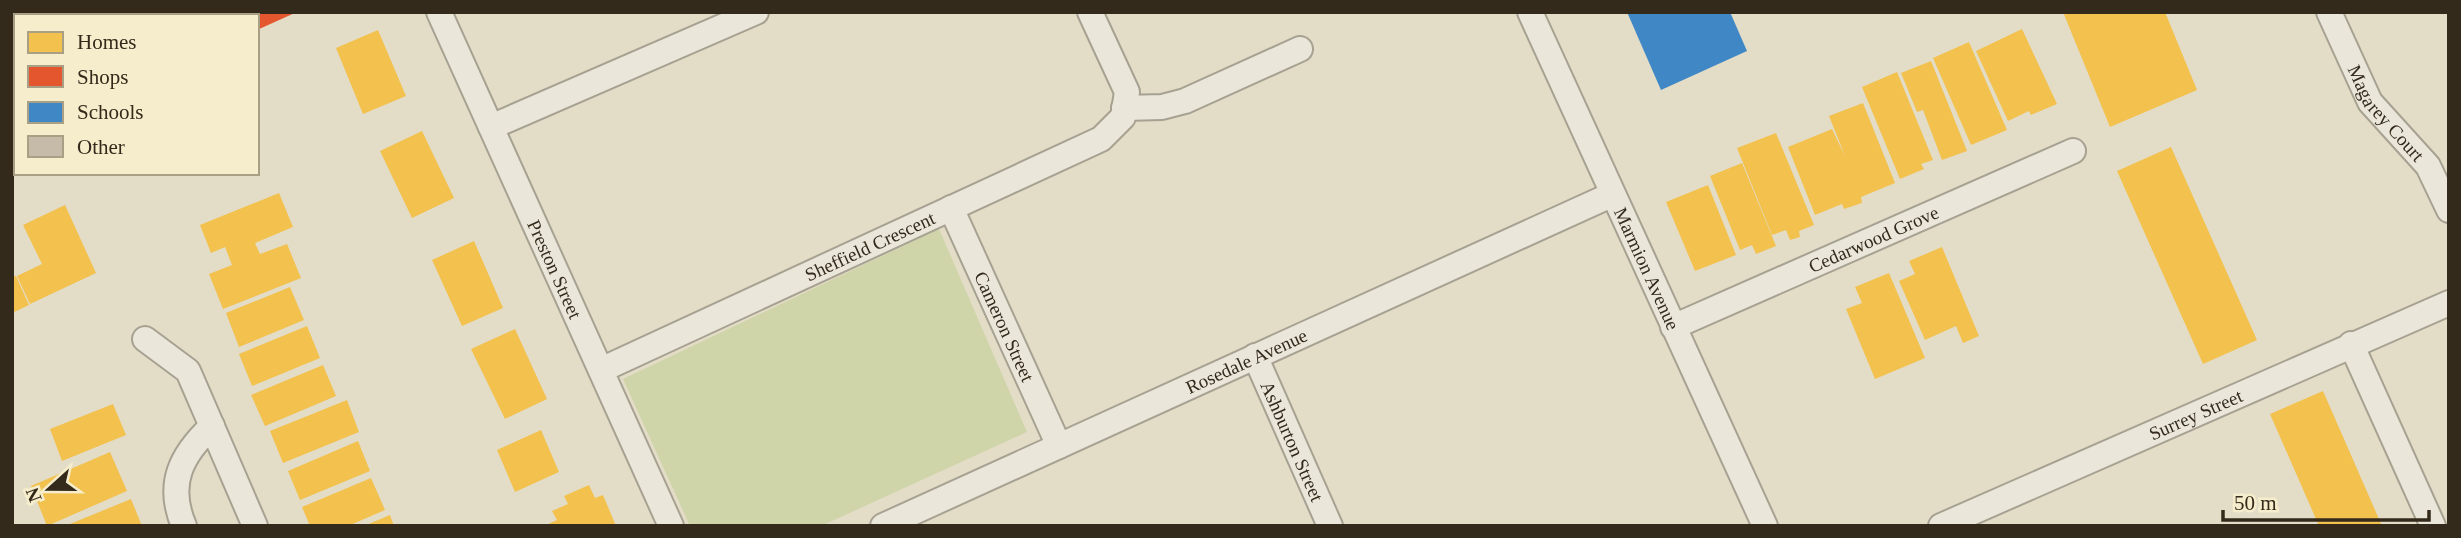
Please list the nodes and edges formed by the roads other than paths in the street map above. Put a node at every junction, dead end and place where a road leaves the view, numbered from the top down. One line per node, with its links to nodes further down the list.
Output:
1 (439, 12): 8 (street, Preston Street)
2 (755, 12): 8 (street)
3 (1090, 12): 7 (street)
4 (1530, 12): 10 (street, Marmion Avenue)
5 (2329, 12): 12 (street, Magarey Court)
6 (1300, 48): 7 (street)
7 (1124, 108): 11 (street, Sheffield Crescent)
8 (491, 127): 18 (street, Preston Street)
9 (2073, 151): 14 (street, Cedarwood Grove)
10 (1611, 195): 14 (street, Marmion Avenue); 17 (street, Rosedale Avenue)
11 (951, 208): 18 (street, Sheffield Crescent); 20 (street, Cameron Street)
12 (2449, 210)
13 (2449, 303): 16 (street, Surrey Street)
14 (1673, 327): 26 (street, Marmion Avenue)
15 (145, 339): 19 (street)
16 (2351, 344): 27 (street, Surrey Street); 28 (street)
17 (1255, 356): 20 (street, Rosedale Avenue); 25 (street, Ashburton Street)
18 (601, 370): 24 (street, Preston Street)
19 (212, 426): 22 (street); 23 (street)
20 (1059, 446): 21 (street, Rosedale Avenue)
21 (885, 525)
22 (184, 526)
23 (255, 526)
24 (671, 526)
25 (1330, 526)
26 (1765, 526)
27 (1941, 526)
28 (2433, 526)

